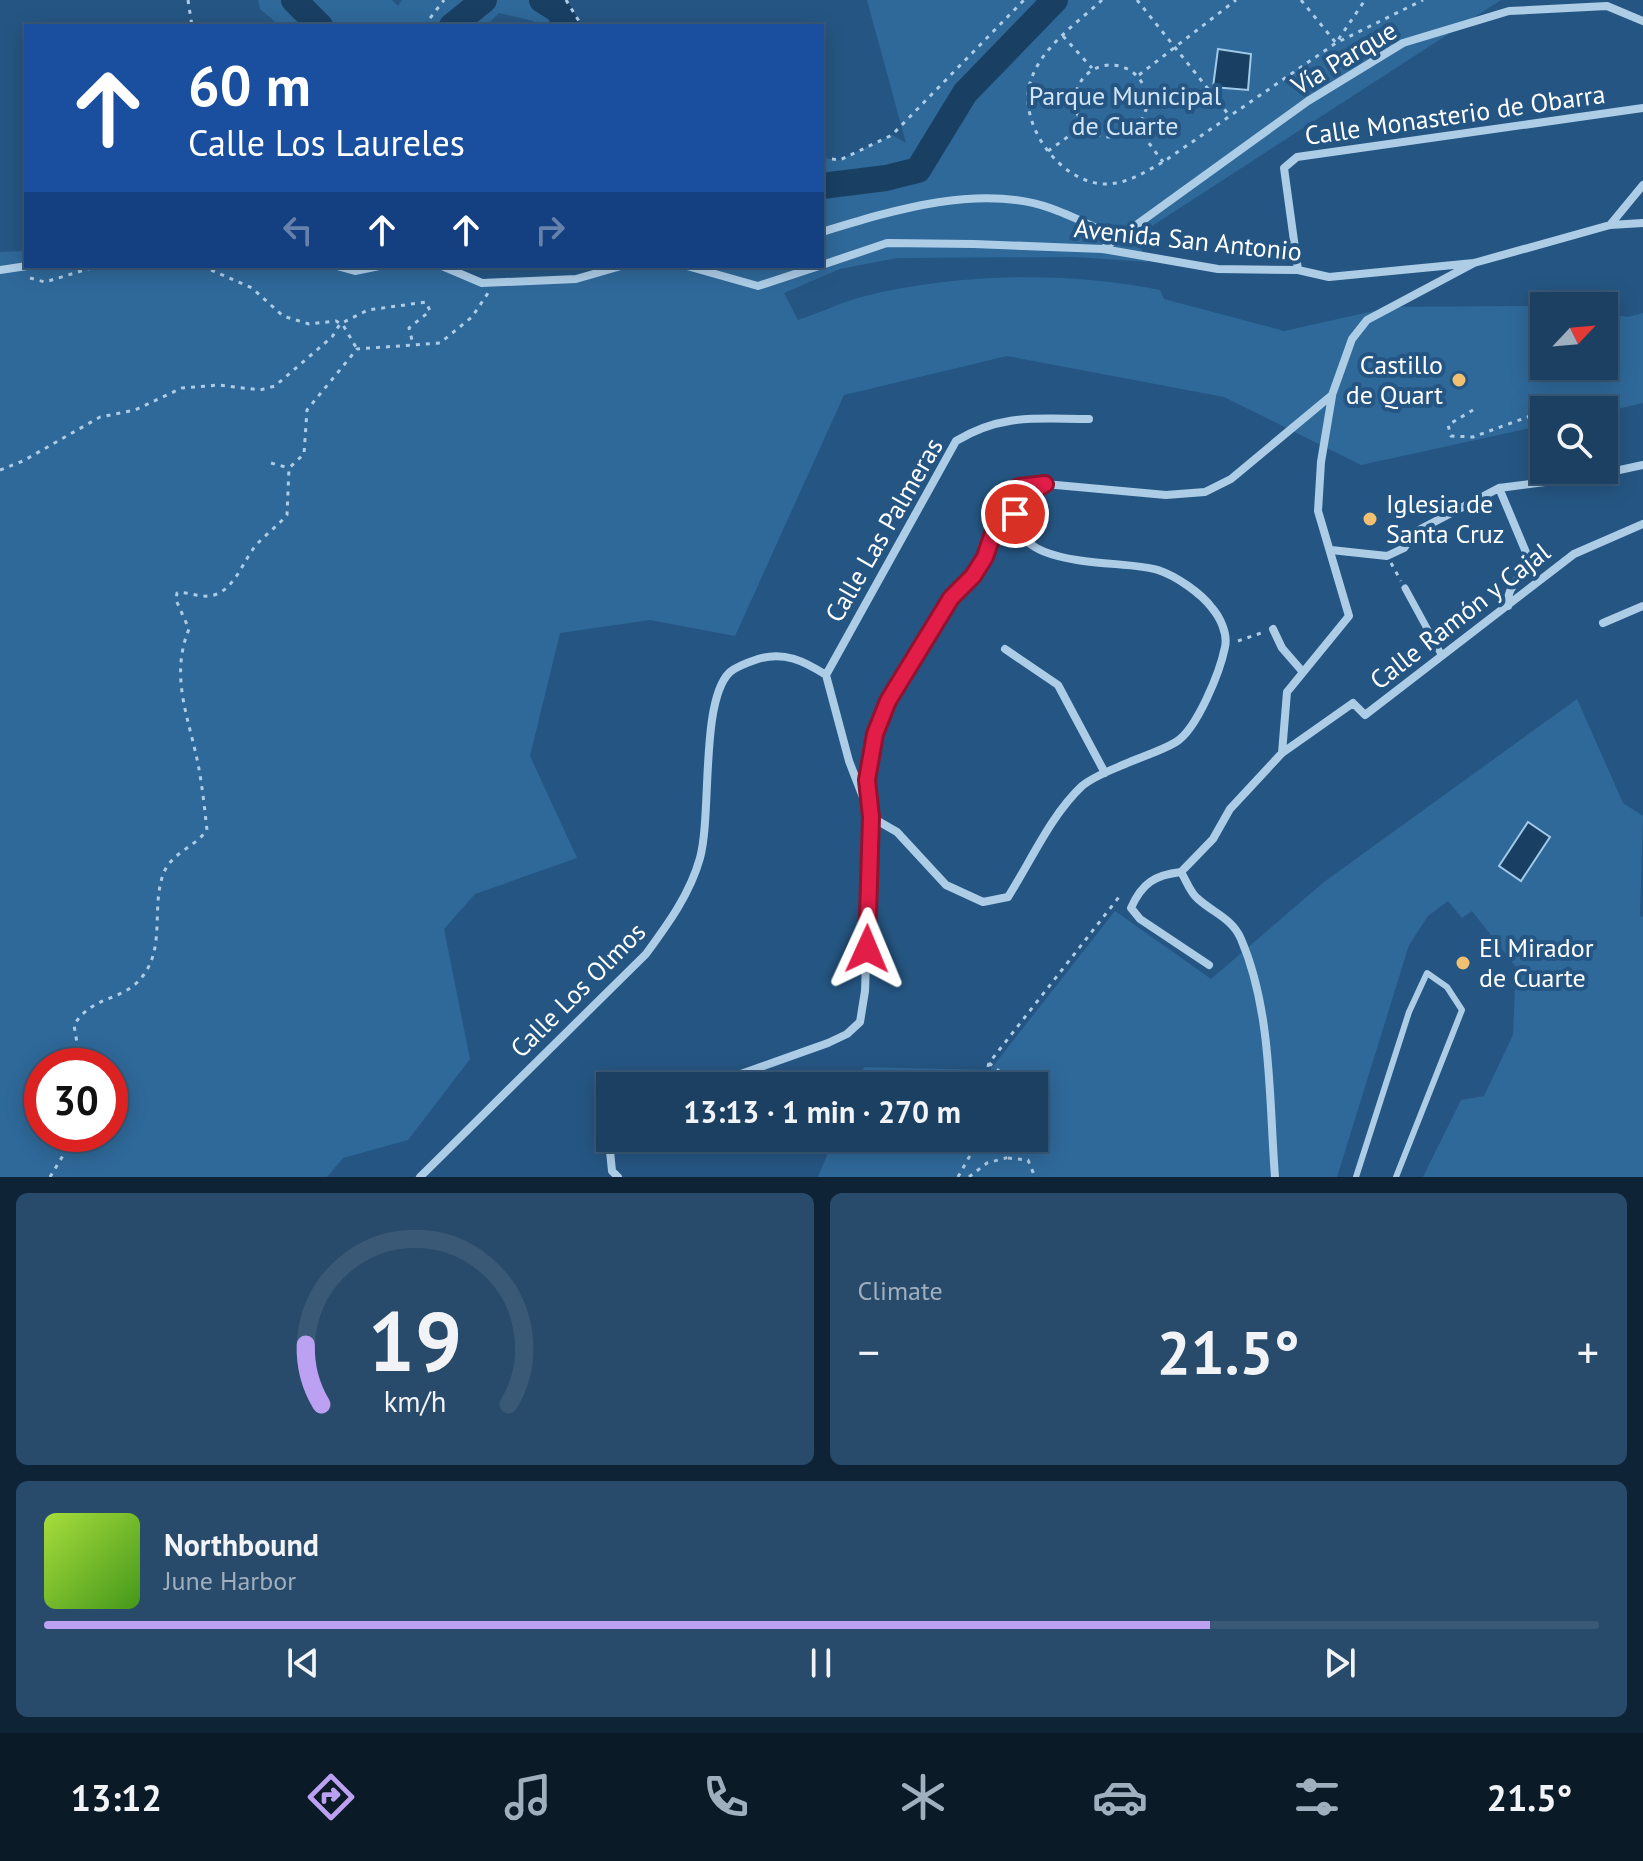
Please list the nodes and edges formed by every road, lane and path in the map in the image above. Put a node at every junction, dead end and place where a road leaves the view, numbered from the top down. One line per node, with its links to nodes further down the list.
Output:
1 (188, 0): 12 (path)
2 (444, 0): 13 (path)
3 (566, 0): 14 (path)
4 (1024, 0): 25 (path)
5 (1102, 0): 15 (path)
6 (1137, 0): 17 (path)
7 (1236, 0): 17 (path)
8 (1301, 0): 16 (path)
9 (1365, 0): 16 (path)
10 (1423, 0): 16 (path)
11 (1643, 21): 31 (street, Vía Parque)
12 (192, 24)
13 (426, 24)
14 (581, 24)
15 (1063, 36): 18 (path); 24 (path)
16 (1336, 43): 21 (path)
17 (1175, 50): 19 (path); 21 (path)
18 (1092, 68): 19 (path); 22 (path)
19 (1139, 75): 23 (path)
20 (1643, 108): 46 (street, Calle Monasterio de Obarra)
21 (1229, 115): 26 (path)
22 (1083, 126): 23 (path); 24 (path)
23 (1137, 127): 26 (path)
24 (1048, 151): 26 (path)
25 (824, 158)
26 (1163, 162)
27 (1643, 185): 29 (street)
28 (1643, 223): 29 (street, Avenida San Antonio)
29 (1610, 225): 33 (street, Avenida San Antonio)
30 (824, 231): 31 (street)
31 (1118, 237): 32 (street, Vía Parque)
32 (1103, 249): 34 (street, Avenida San Antonio); 46 (street, Avenida San Antonio)
33 (1474, 263): 46 (street, Avenida San Antonio); 51 (street)
34 (824, 265)
35 (24, 267): 45 (street)
36 (91, 268): 45 (path)
37 (207, 268): 48 (path)
38 (344, 268): 39 (street)
39 (369, 268)
40 (447, 268): 47 (street)
41 (614, 268): 47 (street)
42 (694, 268): 43 (street, Avenida San Antonio)
43 (815, 268)
44 (0, 270): 45 (street)
45 (14, 270)
46 (1298, 270)
47 (495, 283): 49 (path)
48 (340, 324): 49 (path); 50 (path); 59 (path)
49 (415, 346): 50 (path)
50 (357, 349): 57 (path)
51 (1332, 395): 61 (street); 64 (street)
52 (1473, 410): 53 (path)
53 (1530, 416)
54 (1089, 419): 75 (street, Calle Las Palmeras)
55 (271, 463): 57 (path)
56 (1643, 465): 58 (street)
57 (289, 468): 82 (path)
58 (1618, 469)
59 (0, 470)
60 (1530, 483): 62 (street)
61 (1045, 484): 71 (street); 78 (street)
62 (1499, 488): 65 (street); 67 (street)
63 (1643, 524): 67 (street, Calle Ramón y Cajal)
64 (1331, 550): 65 (street); 74 (street)
65 (1387, 556): 66 (path)
66 (1405, 588): 73 (street)
67 (1508, 606): 73 (street, Calle Ramón y Cajal)
68 (1643, 606): 69 (street)
69 (1603, 623)
70 (1273, 629): 71 (path); 74 (street)
71 (1226, 644): 77 (street)
72 (1005, 649): 77 (street)
73 (1441, 654): 76 (street, Calle Ramón y Cajal)
74 (1302, 671): 76 (street)
75 (826, 675): 78 (street); 93 (street, Calle Los Olmos)
76 (1282, 753): 79 (street, Calle Ramón y Cajal)
77 (1105, 773): 78 (street)
78 (871, 817): 84 (street)
79 (1181, 872): 80 (street); 98 (street)
80 (1131, 908): 81 (street); 83 (path)
81 (1209, 965)
82 (78, 1048)
83 (989, 1063): 85 (path); 86 (path)
84 (746, 1072)
85 (986, 1072)
86 (1000, 1072)
87 (65, 1152): 92 (path)
88 (610, 1152): 94 (street)
89 (972, 1152): 95 (path)
90 (1002, 1152): 91 (path)
91 (1006, 1158): 96 (path); 97 (path)
92 (50, 1177)
93 (420, 1177)
94 (618, 1177)
95 (958, 1177)
96 (969, 1177)
97 (1035, 1177)
98 (1275, 1177)
99 (1356, 1177): 100 (lane)
100 (1396, 1177)

